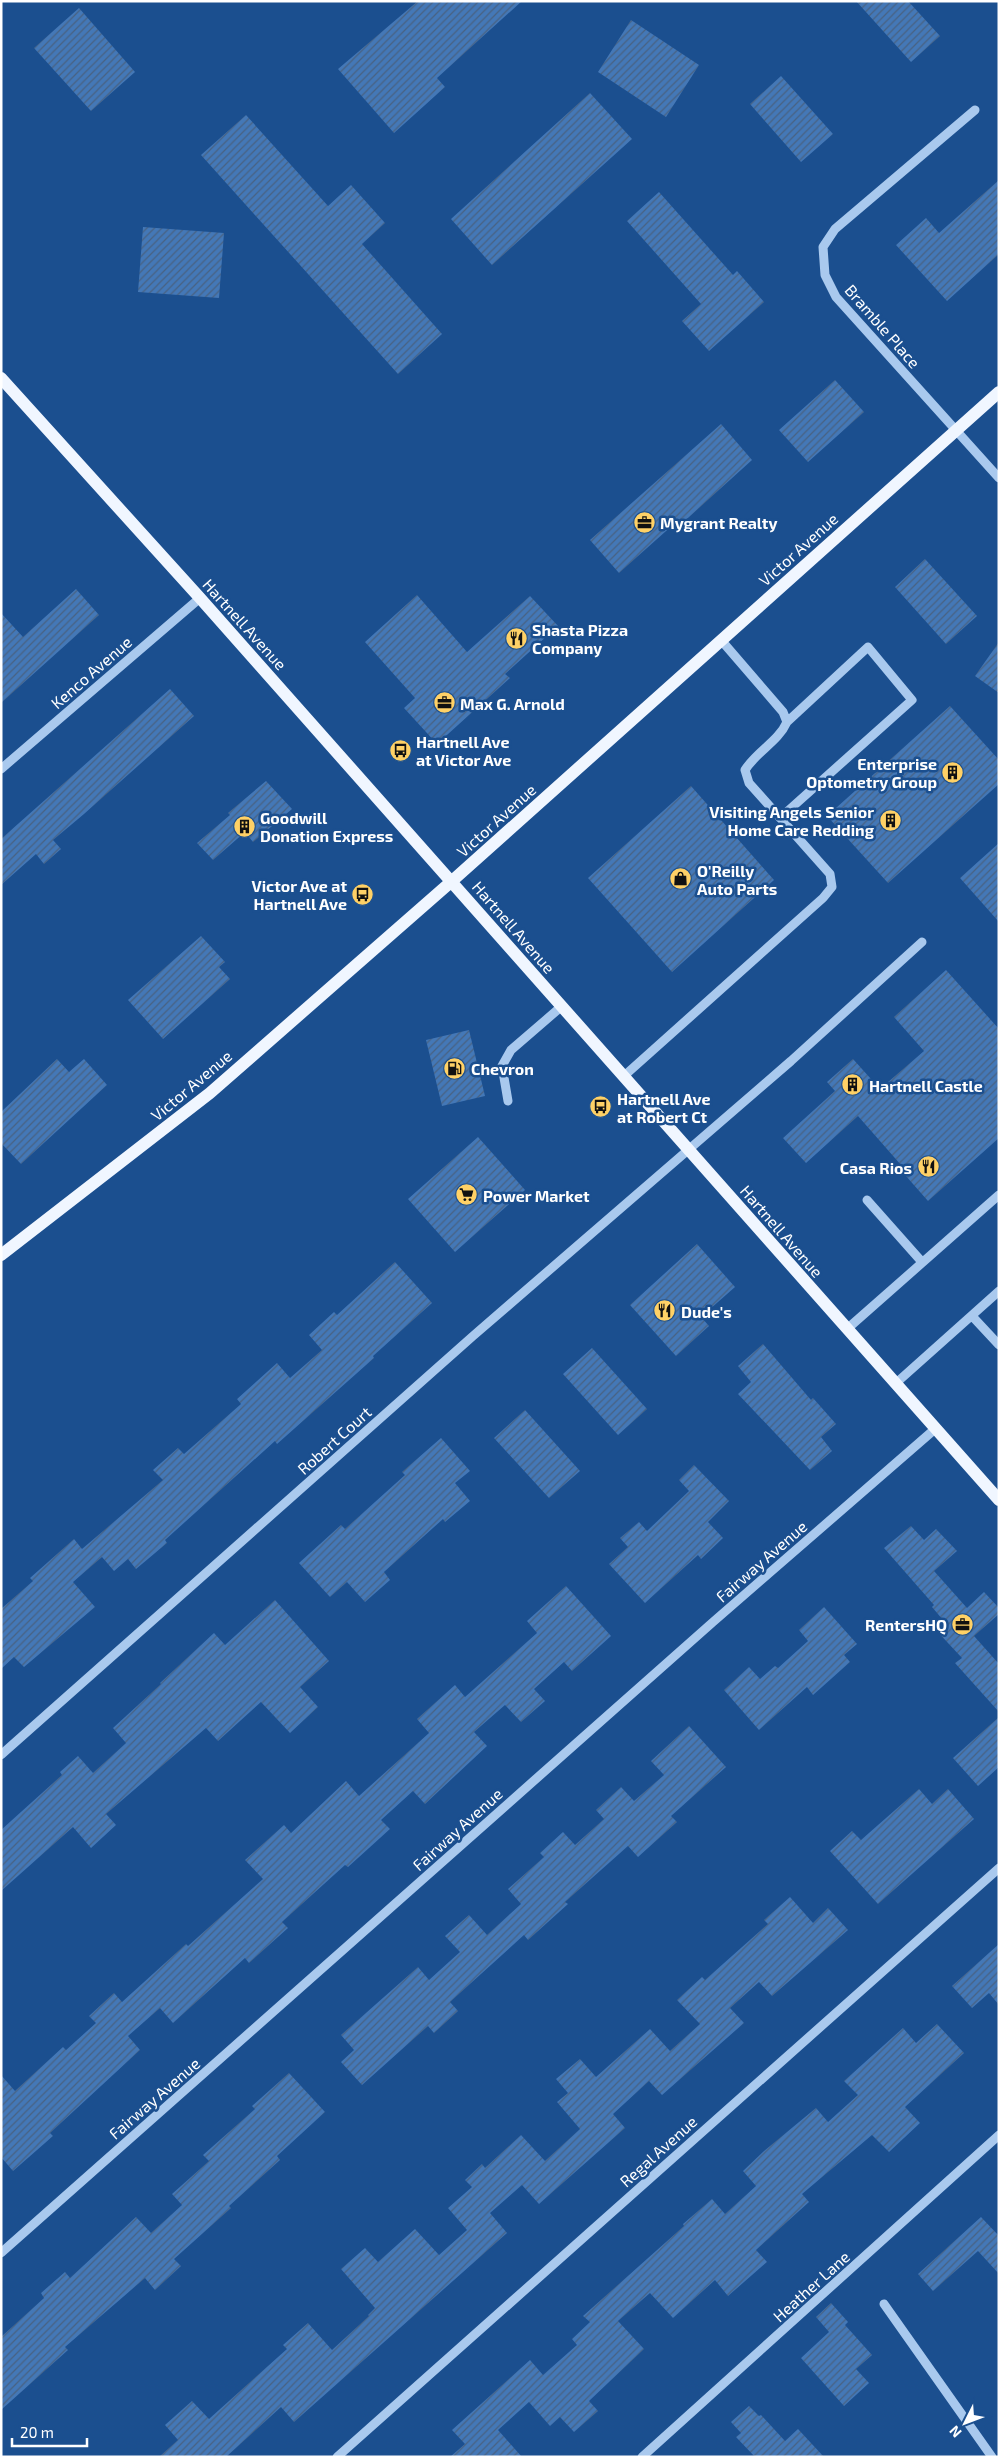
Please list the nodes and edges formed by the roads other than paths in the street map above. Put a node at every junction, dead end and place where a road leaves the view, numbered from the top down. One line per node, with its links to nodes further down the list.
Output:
1 (974, 110): 4 (street, Bramble Place)
2 (1, 378): 6 (main road, Hartnell Avenue)
3 (999, 392): 4 (main road, Victor Avenue)
4 (956, 429): 5 (street, Bramble Place); 7 (main road, Victor Avenue)
5 (999, 478)
6 (200, 598): 9 (street, Kenco Avenue); 11 (main road, Hartnell Avenue)
7 (720, 640): 8 (street); 11 (main road, Victor Avenue)
8 (787, 722): 10 (street); 10 (street)
9 (1, 769)
10 (780, 818): 14 (street)
11 (452, 881): 13 (main road, Hartnell Avenue); 19 (main road, Victor Avenue)
12 (922, 942): 16 (street, Robert Court)
13 (562, 1006): 14 (main road, Hartnell Avenue); 15 (street)
14 (624, 1076): 16 (main road, Hartnell Avenue)
15 (508, 1101)
16 (689, 1150): 23 (main road, Hartnell Avenue); 28 (street, Robert Court)
17 (999, 1195): 20 (street)
18 (867, 1200): 20 (street)
19 (1, 1255)
20 (922, 1262): 23 (street)
21 (999, 1291): 22 (street)
22 (972, 1316): 24 (street); 25 (street)
23 (847, 1329): 25 (main road, Hartnell Avenue)
24 (999, 1345)
25 (895, 1384): 26 (main road, Hartnell Avenue)
26 (935, 1429): 27 (main road, Hartnell Avenue); 31 (street, Fairway Avenue)
27 (999, 1500)
28 (1, 1755)
29 (999, 1868): 33 (street, Regal Avenue)
30 (999, 2135): 34 (street, Heather Lane)
31 (1, 2253)
32 (884, 2304): 35 (street)
33 (337, 2457)
34 (642, 2457)
35 (992, 2457)

